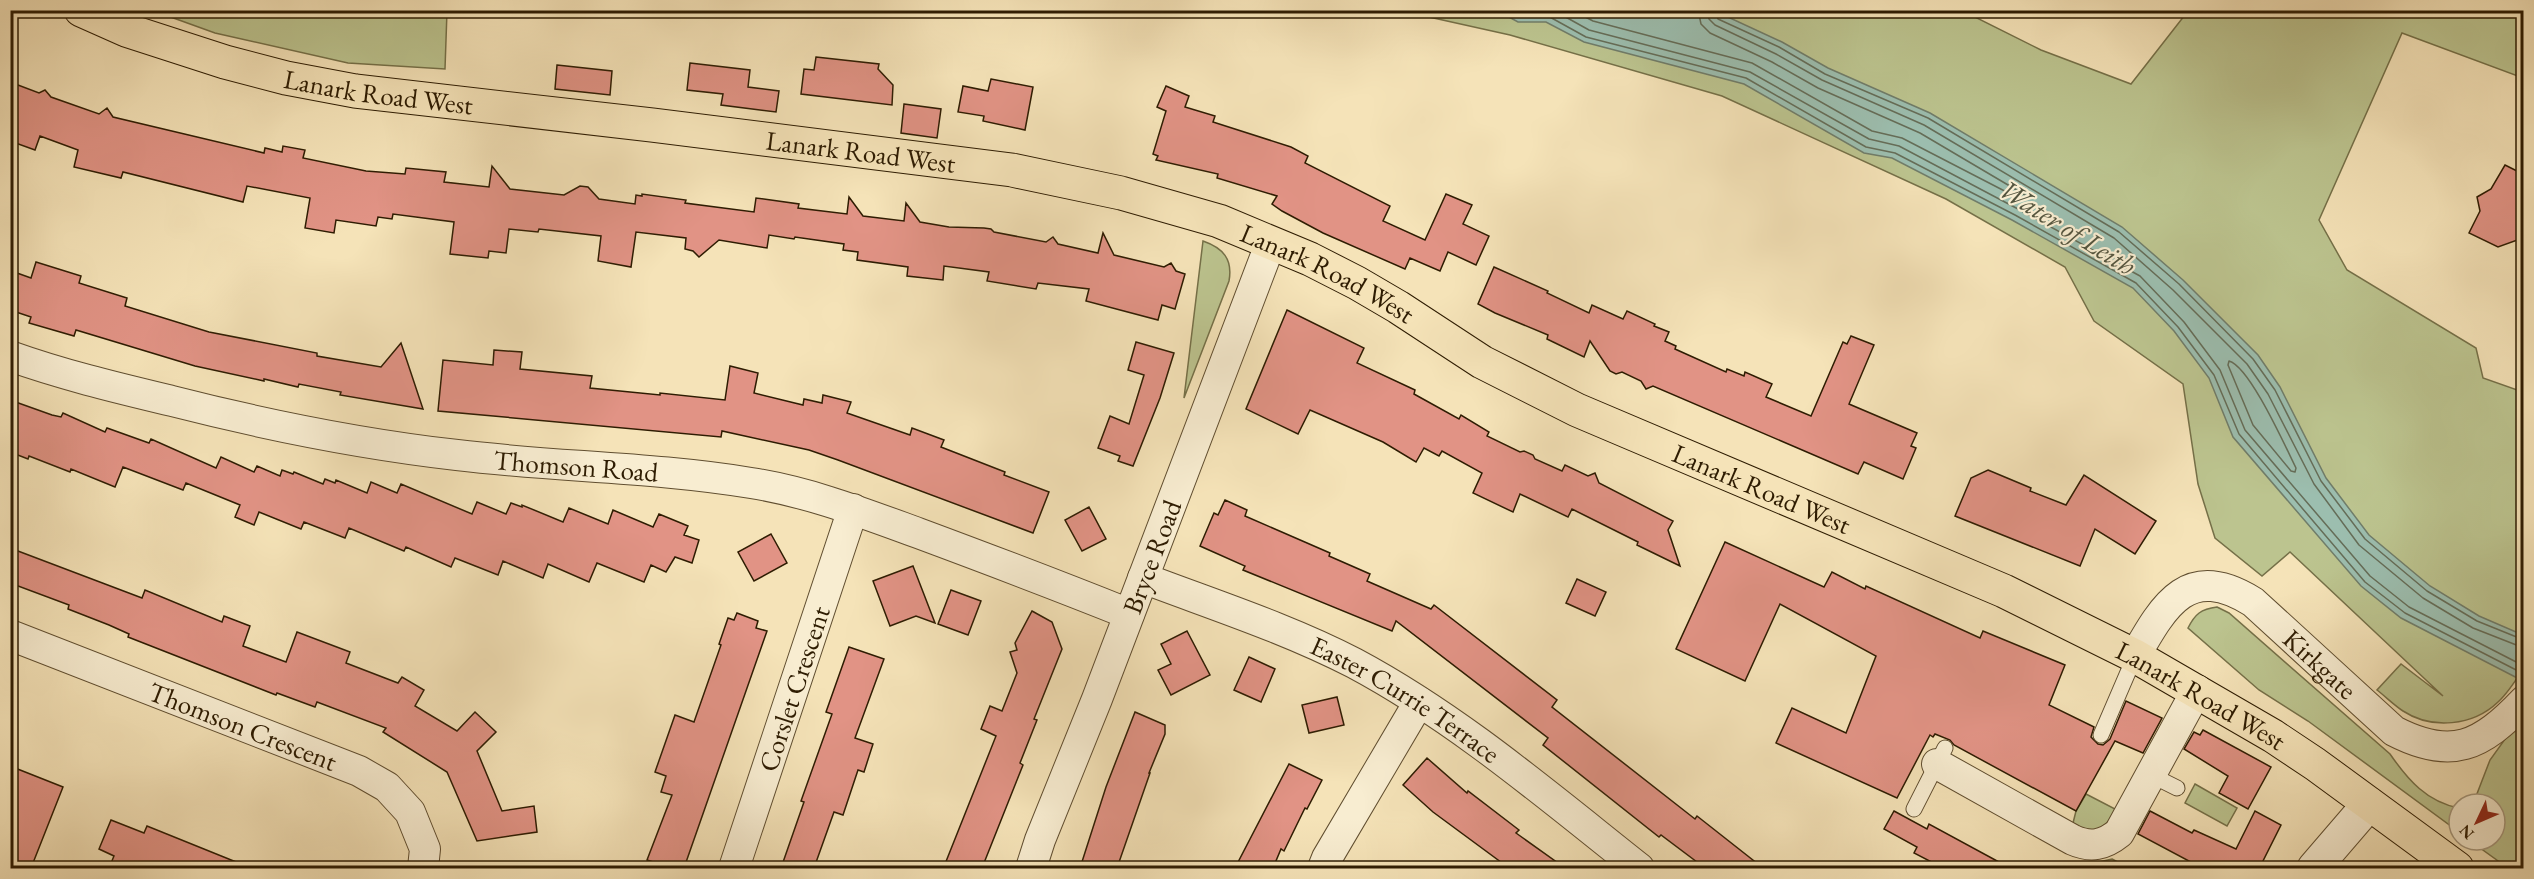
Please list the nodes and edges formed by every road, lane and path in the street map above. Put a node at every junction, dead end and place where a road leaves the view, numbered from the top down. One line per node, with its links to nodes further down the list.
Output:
1 (81, 10): 2 (main road, Lanark Road West)
2 (1271, 242): 5 (street, Bryce Road); 8 (main road, Lanark Road West)
3 (10, 356): 4 (street, Thomson Road)
4 (853, 509): 6 (street, Thomson Road); 17 (street, Corslet Crescent)
5 (1143, 578): 6 (street, Bryce Road); 11 (street, Easter Currie Terrace)
6 (1129, 614): 18 (street, Bryce Road)
7 (10, 635): 16 (street, Thomson Crescent)
8 (2135, 656): 9 (main road, Lanark Road West); 10 (street, Kirkgate); 12 (lane)
9 (2197, 690): 13 (street); 14 (main road, Lanark Road West)
10 (2523, 701)
11 (1419, 702): 19 (street); 20 (street, Easter Currie Terrace)
12 (2101, 735)
13 (1941, 756): 15 (lane)
14 (2369, 804): 21 (street); 22 (main road, Lanark Road West)
15 (1914, 809)
16 (423, 868)
17 (734, 868)
18 (1031, 868)
19 (1323, 868)
20 (1639, 868)
21 (2314, 868)
22 (2457, 868)

